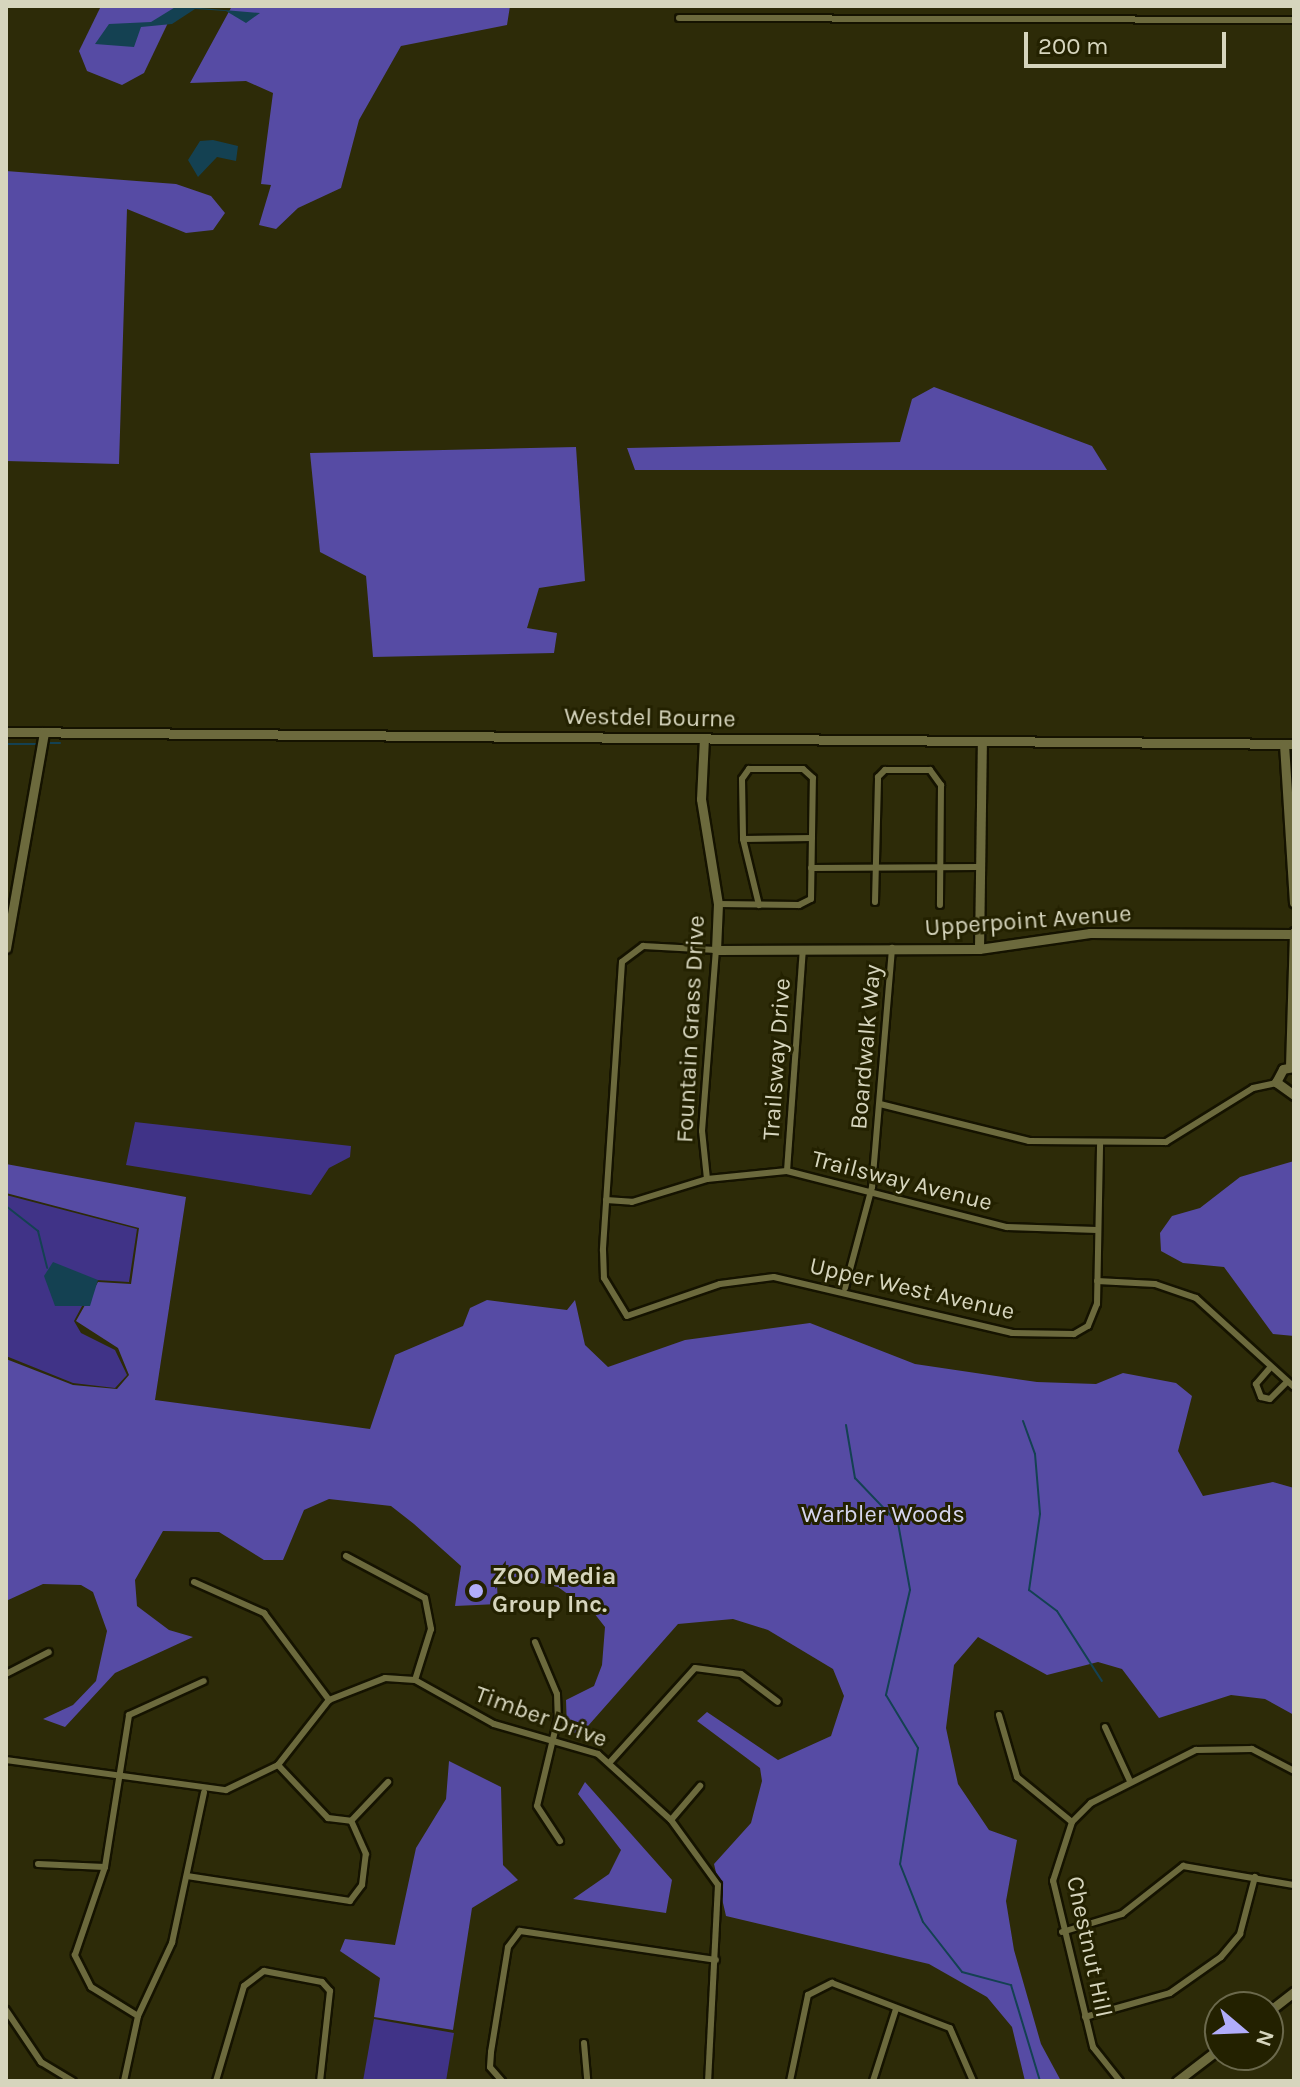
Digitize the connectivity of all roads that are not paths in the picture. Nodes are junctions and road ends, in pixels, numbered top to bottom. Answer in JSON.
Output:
{"nodes":[{"id":1,"x":679,"y":18,"type":"dead end"},
{"id":2,"x":1294,"y":20,"type":"edge"},
{"id":3,"x":6,"y":732,"type":"edge"},
{"id":4,"x":44,"y":732,"type":"junction"},
{"id":5,"x":704,"y":738,"type":"junction"},
{"id":6,"x":982,"y":741,"type":"junction"},
{"id":7,"x":1289,"y":744,"type":"edge"},
{"id":8,"x":812,"y":838,"type":"junction"},
{"id":9,"x":743,"y":839,"type":"junction"},
{"id":10,"x":940,"y":867,"type":"junction"},
{"id":11,"x":980,"y":867,"type":"junction"},
{"id":12,"x":811,"y":868,"type":"junction"},
{"id":13,"x":875,"y":868,"type":"junction"},
{"id":14,"x":875,"y":902,"type":"dead end"},
{"id":15,"x":1294,"y":903,"type":"edge"},
{"id":16,"x":718,"y":904,"type":"junction"},
{"id":17,"x":759,"y":905,"type":"junction"},
{"id":18,"x":940,"y":905,"type":"dead end"},
{"id":19,"x":1294,"y":933,"type":"edge"},
{"id":20,"x":6,"y":948,"type":"edge"},
{"id":21,"x":892,"y":948,"type":"junction"},
{"id":22,"x":979,"y":949,"type":"junction"},
{"id":23,"x":716,"y":950,"type":"junction"},
{"id":24,"x":803,"y":950,"type":"junction"},
{"id":25,"x":1292,"y":1067,"type":"edge"},
{"id":26,"x":1276,"y":1083,"type":"junction"},
{"id":27,"x":1294,"y":1095,"type":"edge"},
{"id":28,"x":880,"y":1104,"type":"junction"},
{"id":29,"x":1100,"y":1143,"type":"junction"},
{"id":30,"x":787,"y":1171,"type":"junction"},
{"id":31,"x":707,"y":1179,"type":"junction"},
{"id":32,"x":872,"y":1187,"type":"junction"},
{"id":33,"x":606,"y":1200,"type":"junction"},
{"id":34,"x":1097,"y":1230,"type":"junction"},
{"id":35,"x":1097,"y":1281,"type":"junction"},
{"id":36,"x":845,"y":1288,"type":"junction"},
{"id":37,"x":1269,"y":1369,"type":"junction"},
{"id":38,"x":1286,"y":1383,"type":"junction"},
{"id":39,"x":1294,"y":1387,"type":"edge"},
{"id":40,"x":346,"y":1556,"type":"dead end"},
{"id":41,"x":194,"y":1582,"type":"dead end"},
{"id":42,"x":535,"y":1642,"type":"dead end"},
{"id":43,"x":49,"y":1652,"type":"dead end"},
{"id":44,"x":6,"y":1674,"type":"edge"},
{"id":45,"x":415,"y":1680,"type":"junction"},
{"id":46,"x":204,"y":1681,"type":"dead end"},
{"id":47,"x":329,"y":1700,"type":"junction"},
{"id":48,"x":778,"y":1702,"type":"dead end"},
{"id":49,"x":999,"y":1715,"type":"dead end"},
{"id":50,"x":1105,"y":1727,"type":"dead end"},
{"id":51,"x":555,"y":1741,"type":"junction"},
{"id":52,"x":6,"y":1760,"type":"edge"},
{"id":53,"x":611,"y":1761,"type":"junction"},
{"id":54,"x":278,"y":1765,"type":"junction"},
{"id":55,"x":1294,"y":1771,"type":"edge"},
{"id":56,"x":120,"y":1779,"type":"junction"},
{"id":57,"x":1130,"y":1781,"type":"junction"},
{"id":58,"x":388,"y":1782,"type":"dead end"},
{"id":59,"x":700,"y":1786,"type":"dead end"},
{"id":60,"x":204,"y":1792,"type":"junction"},
{"id":61,"x":671,"y":1820,"type":"junction"},
{"id":62,"x":351,"y":1821,"type":"junction"},
{"id":63,"x":1072,"y":1822,"type":"junction"},
{"id":64,"x":560,"y":1841,"type":"dead end"},
{"id":65,"x":38,"y":1864,"type":"dead end"},
{"id":66,"x":105,"y":1867,"type":"junction"},
{"id":67,"x":187,"y":1876,"type":"junction"},
{"id":68,"x":1255,"y":1877,"type":"junction"},
{"id":69,"x":1293,"y":1885,"type":"edge"},
{"id":70,"x":1062,"y":1932,"type":"junction"},
{"id":71,"x":716,"y":1960,"type":"junction"},
{"id":72,"x":896,"y":2009,"type":"junction"},
{"id":73,"x":6,"y":2010,"type":"edge"},
{"id":74,"x":138,"y":2016,"type":"junction"},
{"id":75,"x":1085,"y":2017,"type":"junction"},
{"id":76,"x":584,"y":2043,"type":"dead end"},
{"id":77,"x":1204,"y":2060,"type":"edge"},
{"id":78,"x":54,"y":2072,"type":"junction"},
{"id":79,"x":48,"y":2081,"type":"edge"},
{"id":80,"x":73,"y":2081,"type":"edge"},
{"id":81,"x":124,"y":2081,"type":"edge"},
{"id":82,"x":216,"y":2081,"type":"edge"},
{"id":83,"x":320,"y":2081,"type":"edge"},
{"id":84,"x":502,"y":2081,"type":"edge"},
{"id":85,"x":587,"y":2081,"type":"edge"},
{"id":86,"x":708,"y":2081,"type":"edge"},
{"id":87,"x":790,"y":2081,"type":"edge"},
{"id":88,"x":873,"y":2081,"type":"edge"},
{"id":89,"x":973,"y":2081,"type":"edge"},
{"id":90,"x":1120,"y":2081,"type":"edge"},
{"id":91,"x":1177,"y":2081,"type":"edge"}],
"edges":[{"from":1,"to":2,"type":"street"},
{"from":3,"to":4,"type":"main road","name":"Westdel Bourne"},
{"from":4,"to":5,"type":"main road","name":"Westdel Bourne"},
{"from":4,"to":20,"type":"main road"},
{"from":5,"to":6,"type":"main road","name":"Westdel Bourne"},
{"from":5,"to":16,"type":"main road","name":"Fountain Grass Drive"},
{"from":6,"to":7,"type":"main road","name":"Westdel Bourne"},
{"from":6,"to":11,"type":"main road"},
{"from":7,"to":15,"type":"main road"},
{"from":8,"to":9,"type":"street"},
{"from":8,"to":9,"type":"street"},
{"from":8,"to":12,"type":"street"},
{"from":9,"to":17,"type":"street"},
{"from":10,"to":11,"type":"street"},
{"from":10,"to":13,"type":"street"},
{"from":10,"to":13,"type":"street"},
{"from":10,"to":18,"type":"street"},
{"from":11,"to":22,"type":"main road"},
{"from":12,"to":13,"type":"street"},
{"from":12,"to":17,"type":"street"},
{"from":13,"to":14,"type":"street"},
{"from":16,"to":17,"type":"street"},
{"from":16,"to":23,"type":"main road","name":"Fountain Grass Drive"},
{"from":19,"to":22,"type":"main road","name":"Upperpoint Avenue"},
{"from":19,"to":25,"type":"main road"},
{"from":21,"to":22,"type":"main road","name":"Upperpoint Avenue"},
{"from":21,"to":24,"type":"main road","name":"Upperpoint Avenue"},
{"from":21,"to":28,"type":"street","name":"Boardwalk Way"},
{"from":23,"to":24,"type":"main road","name":"Upperpoint Avenue"},
{"from":23,"to":31,"type":"street","name":"Fountain Grass Drive"},
{"from":23,"to":33,"type":"street","name":"Upper West Avenue"},
{"from":24,"to":30,"type":"street","name":"Trailsway Drive"},
{"from":25,"to":26,"type":"main road"},
{"from":26,"to":27,"type":"main road"},
{"from":26,"to":29,"type":"street"},
{"from":28,"to":29,"type":"street"},
{"from":28,"to":32,"type":"street","name":"Boardwalk Way"},
{"from":29,"to":34,"type":"street","name":"Upper West Avenue"},
{"from":30,"to":31,"type":"street","name":"Trailsway Avenue"},
{"from":30,"to":32,"type":"street","name":"Trailsway Avenue"},
{"from":31,"to":33,"type":"street","name":"Trailsway Avenue"},
{"from":32,"to":34,"type":"street","name":"Trailsway Avenue"},
{"from":32,"to":36,"type":"street","name":"Boardwalk Way"},
{"from":33,"to":36,"type":"street","name":"Upper West Avenue"},
{"from":34,"to":35,"type":"street","name":"Upper West Avenue"},
{"from":35,"to":36,"type":"street","name":"Upper West Avenue"},
{"from":35,"to":37,"type":"street"},
{"from":37,"to":38,"type":"street"},
{"from":37,"to":38,"type":"street"},
{"from":38,"to":39,"type":"street"},
{"from":40,"to":45,"type":"street"},
{"from":41,"to":47,"type":"street"},
{"from":42,"to":51,"type":"street"},
{"from":43,"to":44,"type":"street"},
{"from":45,"to":47,"type":"street"},
{"from":45,"to":51,"type":"street","name":"Timber Drive"},
{"from":46,"to":56,"type":"street"},
{"from":47,"to":54,"type":"street"},
{"from":48,"to":53,"type":"street"},
{"from":49,"to":63,"type":"street"},
{"from":50,"to":57,"type":"street"},
{"from":51,"to":53,"type":"street","name":"Timber Drive"},
{"from":51,"to":64,"type":"street"},
{"from":52,"to":56,"type":"street"},
{"from":53,"to":61,"type":"street","name":"Timber Drive"},
{"from":54,"to":60,"type":"street"},
{"from":54,"to":62,"type":"street"},
{"from":55,"to":57,"type":"street","name":"Chestnut Hill"},
{"from":56,"to":60,"type":"street"},
{"from":56,"to":66,"type":"street"},
{"from":57,"to":63,"type":"street","name":"Chestnut Hill"},
{"from":58,"to":62,"type":"street"},
{"from":59,"to":61,"type":"street"},
{"from":60,"to":67,"type":"street"},
{"from":61,"to":71,"type":"street","name":"Timber Drive"},
{"from":62,"to":67,"type":"street"},
{"from":63,"to":70,"type":"street","name":"Chestnut Hill"},
{"from":65,"to":66,"type":"street"},
{"from":66,"to":74,"type":"street"},
{"from":67,"to":74,"type":"street"},
{"from":68,"to":69,"type":"street"},
{"from":68,"to":70,"type":"street"},
{"from":68,"to":75,"type":"street"},
{"from":70,"to":75,"type":"street","name":"Chestnut Hill"},
{"from":71,"to":84,"type":"street"},
{"from":71,"to":86,"type":"street","name":"Timber Drive"},
{"from":72,"to":87,"type":"street"},
{"from":72,"to":88,"type":"street"},
{"from":72,"to":89,"type":"street"},
{"from":73,"to":78,"type":"street"},
{"from":74,"to":81,"type":"street"},
{"from":75,"to":90,"type":"street","name":"Chestnut Hill"},
{"from":76,"to":85,"type":"street"},
{"from":77,"to":91,"type":"main road"},
{"from":78,"to":79,"type":"street"},
{"from":78,"to":80,"type":"street"},
{"from":82,"to":83,"type":"street"}]}
